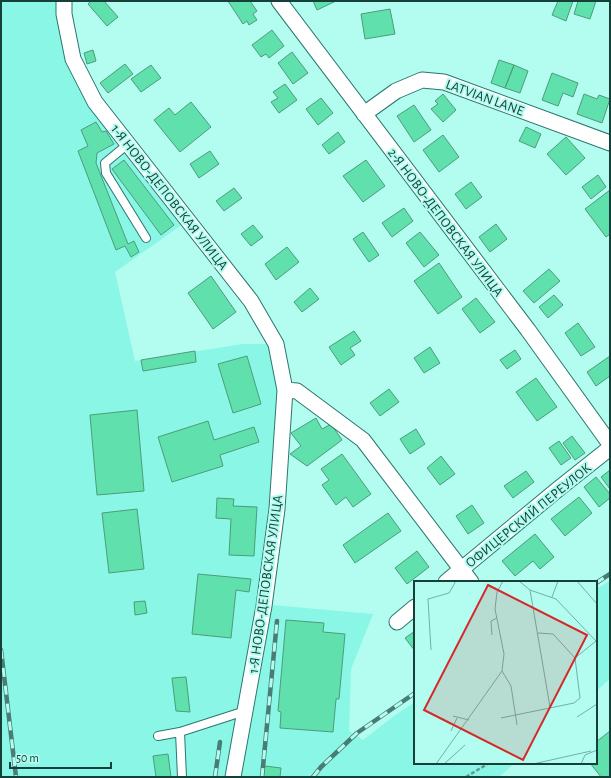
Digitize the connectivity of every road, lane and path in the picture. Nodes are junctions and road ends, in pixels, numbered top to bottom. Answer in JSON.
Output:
{"nodes":[{"id":1,"x":64,"y":1,"type":"edge"},
{"id":2,"x":280,"y":1,"type":"edge"},
{"id":3,"x":364,"y":114,"type":"junction"},
{"id":4,"x":610,"y":143,"type":"edge"},
{"id":5,"x":128,"y":144,"type":"junction"},
{"id":6,"x":146,"y":238,"type":"dead end"},
{"id":7,"x":285,"y":390,"type":"junction"},
{"id":8,"x":610,"y":444,"type":"edge"},
{"id":9,"x":610,"y":448,"type":"edge"},
{"id":10,"x":462,"y":569,"type":"junction"},
{"id":11,"x":447,"y":581,"type":"edge"},
{"id":12,"x":470,"y":581,"type":"edge"},
{"id":13,"x":414,"y":608,"type":"edge"},
{"id":14,"x":397,"y":622,"type":"dead end"},
{"id":15,"x":245,"y":711,"type":"junction"},
{"id":16,"x":180,"y":732,"type":"junction"},
{"id":17,"x":158,"y":736,"type":"dead end"},
{"id":18,"x":487,"y":764,"type":"edge"},
{"id":19,"x":182,"y":777,"type":"edge"},
{"id":20,"x":233,"y":777,"type":"edge"},
{"id":21,"x":466,"y":777,"type":"edge"}],
"edges":[{"from":1,"to":5,"type":"street","name":"1-Я НОВО-ДЕПОВСКАЯ УЛИЦА"},
{"from":2,"to":3,"type":"street","name":"2-Я НОВО-ДЕПОВСКАЯ УЛИЦА"},
{"from":3,"to":4,"type":"street","name":"LATVIAN LANE"},
{"from":3,"to":8,"type":"street","name":"2-Я НОВО-ДЕПОВСКАЯ УЛИЦА"},
{"from":5,"to":6,"type":"lane"},
{"from":5,"to":7,"type":"street","name":"1-Я НОВО-ДЕПОВСКАЯ УЛИЦА"},
{"from":7,"to":10,"type":"street"},
{"from":7,"to":15,"type":"street","name":"1-Я НОВО-ДЕПОВСКАЯ УЛИЦА"},
{"from":9,"to":10,"type":"street","name":"ОФИЦЕРСКИЙ ПЕРЕУЛОК"},
{"from":10,"to":11,"type":"street","name":"ОФИЦЕРСКИЙ ПЕРЕУЛОК"},
{"from":10,"to":12,"type":"street"},
{"from":13,"to":14,"type":"street"},
{"from":15,"to":16,"type":"lane"},
{"from":15,"to":20,"type":"street","name":"1-Я НОВО-ДЕПОВСКАЯ УЛИЦА"},
{"from":16,"to":17,"type":"lane"},
{"from":16,"to":19,"type":"lane"},
{"from":18,"to":21,"type":"path"}]}
